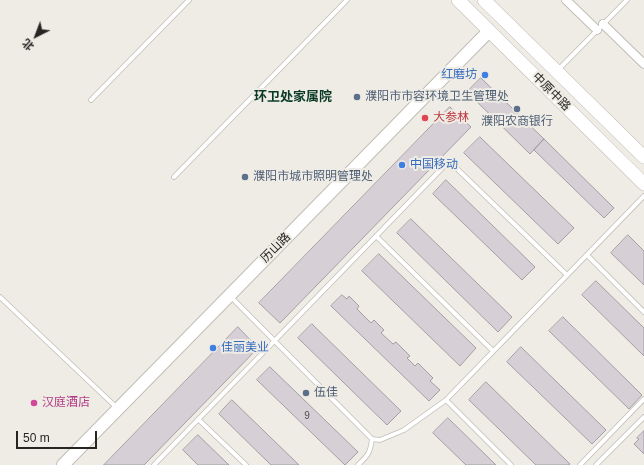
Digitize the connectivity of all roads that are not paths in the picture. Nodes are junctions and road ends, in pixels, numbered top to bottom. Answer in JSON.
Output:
{"nodes":[{"id":1,"x":189,"y":0,"type":"edge"},
{"id":2,"x":347,"y":0,"type":"edge"},
{"id":3,"x":458,"y":0,"type":"edge"},
{"id":4,"x":484,"y":0,"type":"edge"},
{"id":5,"x":566,"y":0,"type":"edge"},
{"id":6,"x":627,"y":0,"type":"edge"},
{"id":7,"x":603,"y":24,"type":"junction"},
{"id":8,"x":597,"y":30,"type":"junction"},
{"id":9,"x":489,"y":31,"type":"junction"},
{"id":10,"x":644,"y":64,"type":"edge"},
{"id":11,"x":557,"y":71,"type":"junction"},
{"id":12,"x":91,"y":100,"type":"dead end"},
{"id":13,"x":644,"y":157,"type":"edge"},
{"id":14,"x":174,"y":177,"type":"dead end"},
{"id":15,"x":644,"y":184,"type":"edge"},
{"id":16,"x":644,"y":196,"type":"edge"},
{"id":17,"x":376,"y":236,"type":"junction"},
{"id":18,"x":587,"y":255,"type":"junction"},
{"id":19,"x":567,"y":275,"type":"junction"},
{"id":20,"x":0,"y":296,"type":"edge"},
{"id":21,"x":229,"y":296,"type":"junction"},
{"id":22,"x":644,"y":312,"type":"edge"},
{"id":23,"x":275,"y":341,"type":"junction"},
{"id":24,"x":493,"y":351,"type":"junction"},
{"id":25,"x":644,"y":399,"type":"edge"},
{"id":26,"x":446,"y":400,"type":"junction"},
{"id":27,"x":118,"y":409,"type":"junction"},
{"id":28,"x":644,"y":417,"type":"edge"},
{"id":29,"x":199,"y":420,"type":"junction"},
{"id":30,"x":372,"y":439,"type":"junction"},
{"id":31,"x":63,"y":465,"type":"edge"},
{"id":32,"x":154,"y":465,"type":"edge"},
{"id":33,"x":246,"y":465,"type":"edge"},
{"id":34,"x":358,"y":465,"type":"edge"},
{"id":35,"x":511,"y":465,"type":"edge"},
{"id":36,"x":580,"y":465,"type":"edge"},
{"id":37,"x":596,"y":465,"type":"edge"}],
"edges":[{"from":1,"to":12,"type":"lane"},
{"from":2,"to":14,"type":"lane"},
{"from":3,"to":9,"type":"main road","name":"中原中路"},
{"from":4,"to":11,"type":"main road","name":"中原中路"},
{"from":5,"to":8,"type":"street"},
{"from":6,"to":7,"type":"lane"},
{"from":7,"to":8,"type":"lane"},
{"from":7,"to":10,"type":"street"},
{"from":8,"to":11,"type":"lane"},
{"from":9,"to":15,"type":"main road","name":"中原中路"},
{"from":9,"to":21,"type":"street","name":"历山路"},
{"from":11,"to":13,"type":"main road","name":"中原中路"},
{"from":16,"to":18,"type":"lane"},
{"from":17,"to":19,"type":"lane"},
{"from":17,"to":23,"type":"lane"},
{"from":17,"to":24,"type":"lane"},
{"from":18,"to":19,"type":"lane"},
{"from":18,"to":22,"type":"lane"},
{"from":19,"to":24,"type":"lane"},
{"from":20,"to":27,"type":"lane"},
{"from":21,"to":23,"type":"lane"},
{"from":21,"to":27,"type":"street","name":"历山路"},
{"from":23,"to":29,"type":"lane"},
{"from":23,"to":30,"type":"lane"},
{"from":24,"to":26,"type":"lane"},
{"from":25,"to":36,"type":"lane"},
{"from":26,"to":30,"type":"lane"},
{"from":26,"to":35,"type":"lane"},
{"from":27,"to":31,"type":"street","name":"历山路"},
{"from":28,"to":37,"type":"lane"},
{"from":29,"to":32,"type":"lane"},
{"from":29,"to":33,"type":"lane"},
{"from":30,"to":34,"type":"lane"}]}
